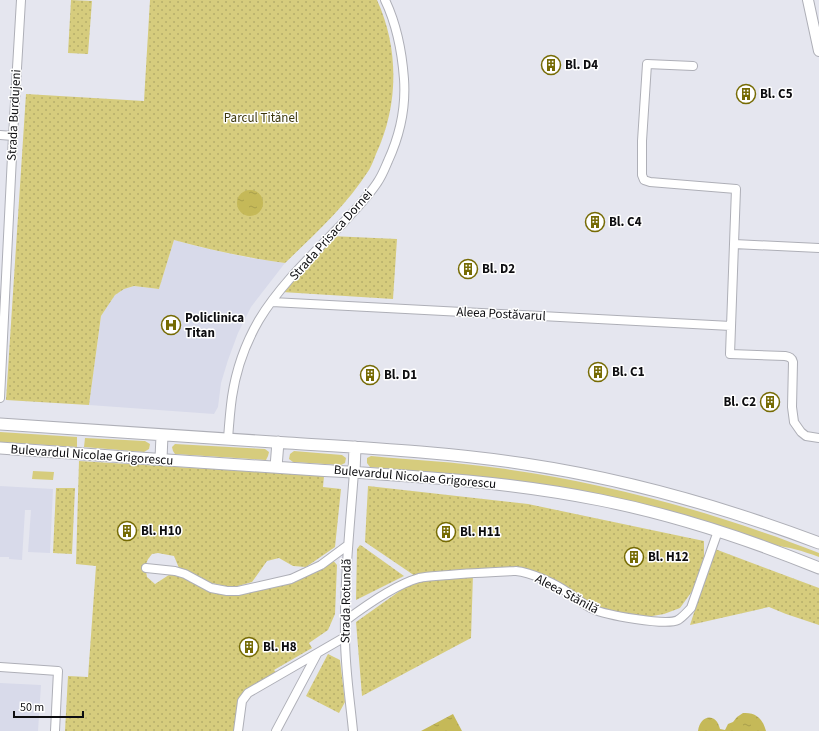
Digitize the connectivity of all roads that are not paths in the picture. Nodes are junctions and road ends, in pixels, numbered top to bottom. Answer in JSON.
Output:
{"nodes":[{"id":1,"x":21,"y":0,"type":"edge"},
{"id":2,"x":385,"y":0,"type":"edge"},
{"id":3,"x":808,"y":0,"type":"edge"},
{"id":4,"x":819,"y":51,"type":"edge"},
{"id":5,"x":693,"y":66,"type":"dead end"},
{"id":6,"x":0,"y":135,"type":"edge"},
{"id":7,"x":13,"y":136,"type":"junction"},
{"id":8,"x":734,"y":244,"type":"junction"},
{"id":9,"x":819,"y":248,"type":"edge"},
{"id":10,"x":3,"y":292,"type":"edge"},
{"id":11,"x":272,"y":302,"type":"junction"},
{"id":12,"x":731,"y":326,"type":"junction"},
{"id":13,"x":0,"y":398,"type":"edge"},
{"id":14,"x":0,"y":424,"type":"edge"},
{"id":15,"x":162,"y":435,"type":"junction"},
{"id":16,"x":819,"y":438,"type":"edge"},
{"id":17,"x":228,"y":439,"type":"junction"},
{"id":18,"x":278,"y":442,"type":"junction"},
{"id":19,"x":355,"y":447,"type":"junction"},
{"id":20,"x":0,"y":448,"type":"edge"},
{"id":21,"x":161,"y":459,"type":"junction"},
{"id":22,"x":276,"y":467,"type":"junction"},
{"id":23,"x":354,"y":472,"type":"junction"},
{"id":24,"x":718,"y":531,"type":"junction"},
{"id":25,"x":819,"y":543,"type":"edge"},
{"id":26,"x":348,"y":545,"type":"junction"},
{"id":27,"x":146,"y":568,"type":"dead end"},
{"id":28,"x":819,"y":568,"type":"edge"},
{"id":29,"x":345,"y":621,"type":"junction"},
{"id":30,"x":345,"y":637,"type":"junction"},
{"id":31,"x":317,"y":653,"type":"junction"},
{"id":32,"x":0,"y":667,"type":"edge"},
{"id":33,"x":55,"y":731,"type":"edge"},
{"id":34,"x":238,"y":731,"type":"edge"},
{"id":35,"x":276,"y":731,"type":"edge"},
{"id":36,"x":353,"y":731,"type":"edge"}],
"edges":[{"from":1,"to":7,"type":"street","name":"Strada Burdujeni"},
{"from":2,"to":11,"type":"street","name":"Strada Prisaca Dornei"},
{"from":3,"to":4,"type":"street"},
{"from":5,"to":8,"type":"street"},
{"from":6,"to":7,"type":"street"},
{"from":7,"to":10,"type":"street","name":"Strada Burdujeni"},
{"from":8,"to":9,"type":"street"},
{"from":8,"to":12,"type":"street"},
{"from":10,"to":13,"type":"street","name":"Strada Burdujeni"},
{"from":11,"to":12,"type":"street","name":"Aleea Postăvarul"},
{"from":11,"to":17,"type":"street","name":"Strada Prisaca Dornei"},
{"from":12,"to":16,"type":"street"},
{"from":14,"to":15,"type":"main road","name":"Bulevardul Nicolae Grigorescu"},
{"from":15,"to":17,"type":"main road","name":"Bulevardul Nicolae Grigorescu"},
{"from":15,"to":21,"type":"main road"},
{"from":17,"to":18,"type":"main road","name":"Bulevardul Nicolae Grigorescu"},
{"from":18,"to":19,"type":"main road","name":"Bulevardul Nicolae Grigorescu"},
{"from":18,"to":22,"type":"main road"},
{"from":19,"to":23,"type":"main road"},
{"from":19,"to":25,"type":"main road","name":"Bulevardul Nicolae Grigorescu"},
{"from":20,"to":21,"type":"main road","name":"Bulevardul Nicolae Grigorescu"},
{"from":21,"to":22,"type":"main road","name":"Bulevardul Nicolae Grigorescu"},
{"from":22,"to":23,"type":"main road","name":"Bulevardul Nicolae Grigorescu"},
{"from":23,"to":24,"type":"main road","name":"Bulevardul Nicolae Grigorescu"},
{"from":23,"to":26,"type":"street","name":"Strada Rotundă"},
{"from":24,"to":28,"type":"main road","name":"Bulevardul Nicolae Grigorescu"},
{"from":24,"to":29,"type":"street","name":"Aleea Stănilă"},
{"from":26,"to":27,"type":"street"},
{"from":26,"to":29,"type":"street","name":"Strada Rotundă"},
{"from":29,"to":30,"type":"street","name":"Strada Rotundă"},
{"from":30,"to":31,"type":"street"},
{"from":30,"to":36,"type":"street","name":"Strada Rotundă"},
{"from":31,"to":34,"type":"street"},
{"from":31,"to":35,"type":"street"},
{"from":32,"to":33,"type":"street"}]}
